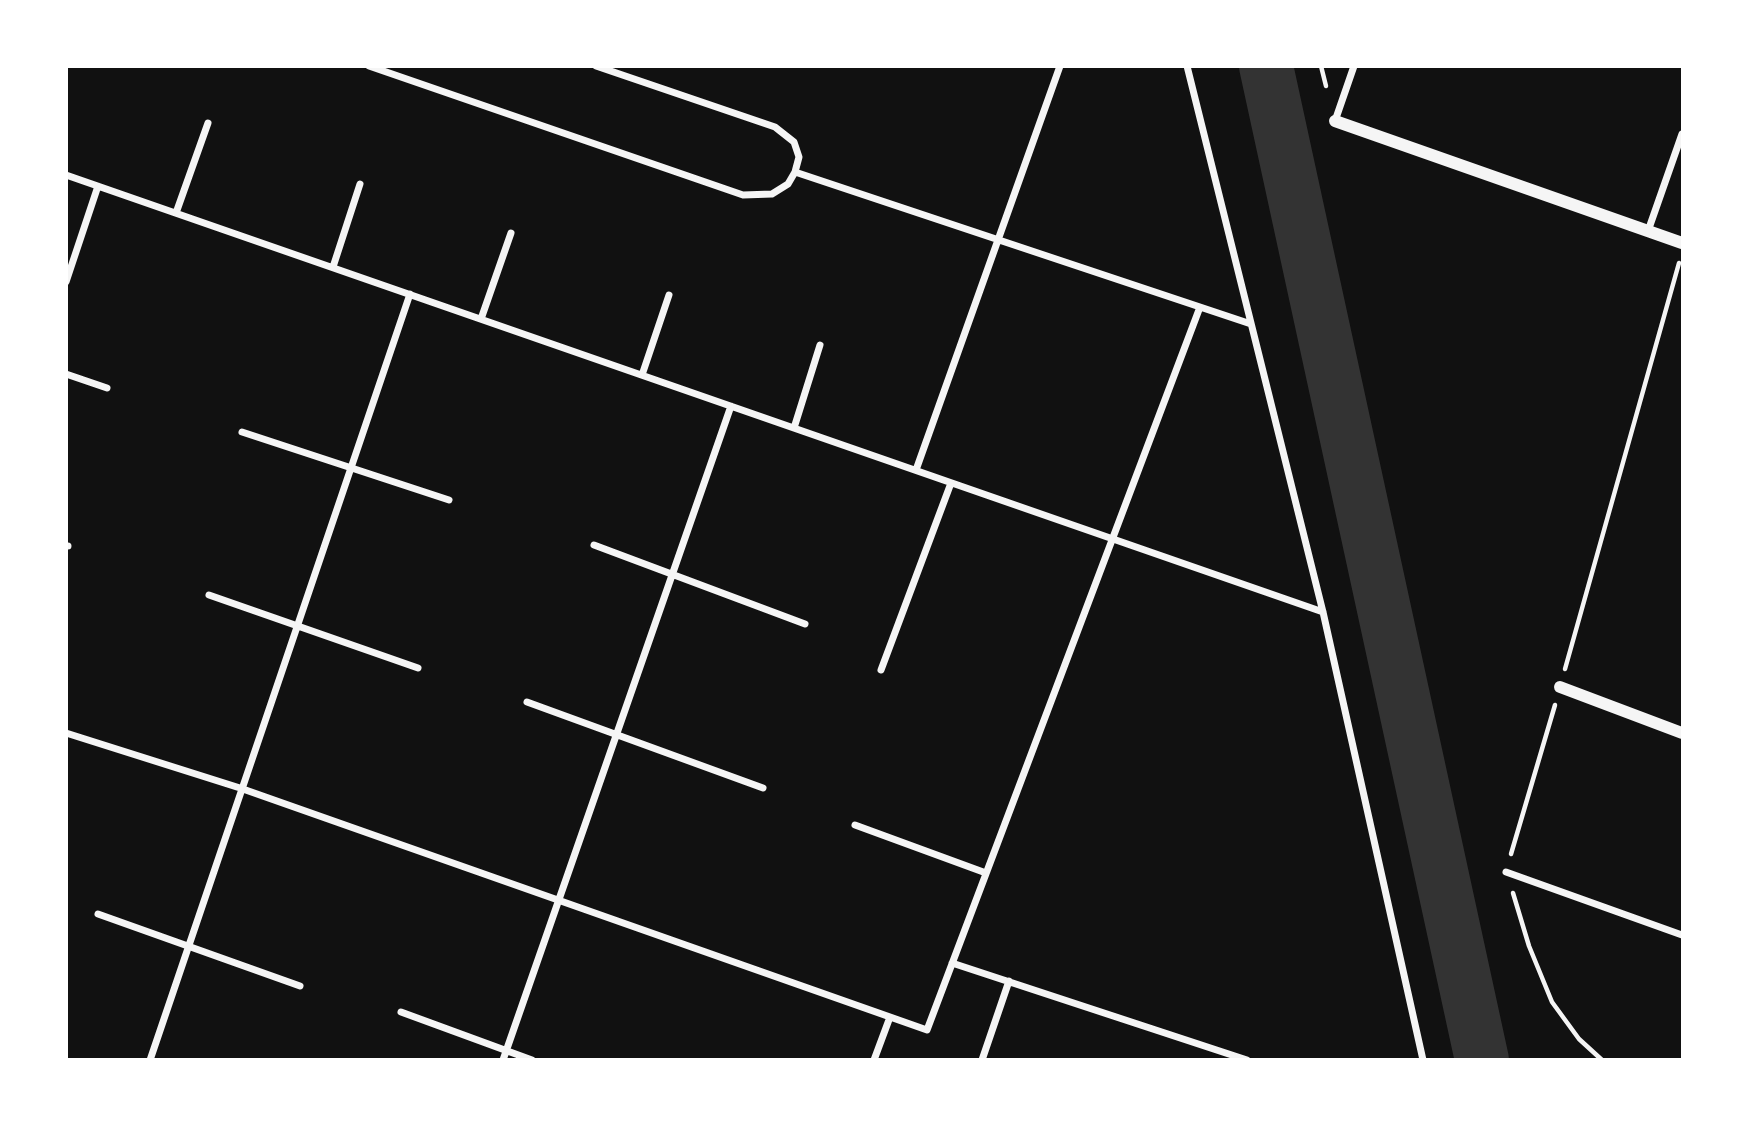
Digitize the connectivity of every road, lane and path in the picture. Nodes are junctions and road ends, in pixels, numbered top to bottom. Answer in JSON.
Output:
{"nodes":[{"id":1,"x":369,"y":66,"type":"edge"},
{"id":2,"x":596,"y":66,"type":"edge"},
{"id":3,"x":1060,"y":66,"type":"edge"},
{"id":4,"x":1187,"y":66,"type":"edge"},
{"id":5,"x":1354,"y":66,"type":"edge"},
{"id":6,"x":1335,"y":121,"type":"joint"},
{"id":7,"x":208,"y":123,"type":"dead end"},
{"id":8,"x":1682,"y":134,"type":"edge"},
{"id":9,"x":795,"y":172,"type":"junction"},
{"id":10,"x":66,"y":175,"type":"edge"},
{"id":11,"x":360,"y":184,"type":"dead end"},
{"id":12,"x":98,"y":186,"type":"junction"},
{"id":13,"x":176,"y":213,"type":"junction"},
{"id":14,"x":1648,"y":231,"type":"junction"},
{"id":15,"x":511,"y":233,"type":"dead end"},
{"id":16,"x":1000,"y":241,"type":"junction"},
{"id":17,"x":1682,"y":243,"type":"edge"},
{"id":18,"x":1682,"y":253,"type":"edge"},
{"id":19,"x":333,"y":267,"type":"junction"},
{"id":20,"x":66,"y":282,"type":"edge"},
{"id":21,"x":410,"y":294,"type":"junction"},
{"id":22,"x":669,"y":295,"type":"dead end"},
{"id":23,"x":1200,"y":307,"type":"junction"},
{"id":24,"x":481,"y":319,"type":"junction"},
{"id":25,"x":1251,"y":324,"type":"junction"},
{"id":26,"x":820,"y":345,"type":"dead end"},
{"id":27,"x":66,"y":374,"type":"edge"},
{"id":28,"x":642,"y":375,"type":"junction"},
{"id":29,"x":107,"y":388,"type":"dead end"},
{"id":30,"x":731,"y":406,"type":"junction"},
{"id":31,"x":794,"y":428,"type":"junction"},
{"id":32,"x":242,"y":432,"type":"dead end"},
{"id":33,"x":351,"y":466,"type":"junction"},
{"id":34,"x":916,"y":470,"type":"junction"},
{"id":35,"x":951,"y":483,"type":"junction"},
{"id":36,"x":449,"y":500,"type":"dead end"},
{"id":37,"x":1112,"y":539,"type":"junction"},
{"id":38,"x":594,"y":545,"type":"dead end"},
{"id":39,"x":673,"y":575,"type":"junction"},
{"id":40,"x":209,"y":596,"type":"dead end"},
{"id":41,"x":1323,"y":612,"type":"junction"},
{"id":42,"x":805,"y":624,"type":"dead end"},
{"id":43,"x":296,"y":626,"type":"junction"},
{"id":44,"x":418,"y":668,"type":"dead end"},
{"id":45,"x":881,"y":670,"type":"dead end"},
{"id":46,"x":1560,"y":687,"type":"junction"},
{"id":47,"x":527,"y":702,"type":"dead end"},
{"id":48,"x":66,"y":733,"type":"edge"},
{"id":49,"x":1682,"y":733,"type":"edge"},
{"id":50,"x":617,"y":735,"type":"junction"},
{"id":51,"x":240,"y":788,"type":"junction"},
{"id":52,"x":763,"y":788,"type":"dead end"},
{"id":53,"x":855,"y":825,"type":"dead end"},
{"id":54,"x":1506,"y":872,"type":"junction"},
{"id":55,"x":986,"y":873,"type":"junction"},
{"id":56,"x":560,"y":899,"type":"junction"},
{"id":57,"x":98,"y":914,"type":"dead end"},
{"id":58,"x":1682,"y":935,"type":"edge"},
{"id":59,"x":188,"y":946,"type":"junction"},
{"id":60,"x":952,"y":962,"type":"junction"},
{"id":61,"x":1009,"y":981,"type":"junction"},
{"id":62,"x":300,"y":986,"type":"dead end"},
{"id":63,"x":401,"y":1012,"type":"dead end"},
{"id":64,"x":890,"y":1017,"type":"junction"},
{"id":65,"x":506,"y":1050,"type":"junction"},
{"id":66,"x":1219,"y":1056,"type":"edge"},
{"id":67,"x":150,"y":1059,"type":"edge"},
{"id":68,"x":503,"y":1059,"type":"edge"},
{"id":69,"x":532,"y":1059,"type":"edge"},
{"id":70,"x":874,"y":1059,"type":"edge"},
{"id":71,"x":982,"y":1059,"type":"edge"},
{"id":72,"x":1247,"y":1059,"type":"edge"},
{"id":73,"x":1423,"y":1059,"type":"edge"},
{"id":74,"x":1602,"y":1059,"type":"edge"}],
"edges":[{"from":1,"to":9,"type":"street"},
{"from":2,"to":9,"type":"street"},
{"from":3,"to":16,"type":"street"},
{"from":4,"to":25,"type":"street"},
{"from":5,"to":6,"type":"street"},
{"from":6,"to":14,"type":"street"},
{"from":7,"to":13,"type":"street"},
{"from":8,"to":14,"type":"street"},
{"from":9,"to":16,"type":"street"},
{"from":10,"to":12,"type":"street"},
{"from":11,"to":19,"type":"street"},
{"from":12,"to":13,"type":"street"},
{"from":12,"to":20,"type":"street"},
{"from":13,"to":19,"type":"street"},
{"from":14,"to":17,"type":"street"},
{"from":15,"to":24,"type":"street"},
{"from":16,"to":23,"type":"street"},
{"from":16,"to":34,"type":"street"},
{"from":18,"to":46,"type":"path"},
{"from":19,"to":21,"type":"street"},
{"from":21,"to":24,"type":"street"},
{"from":21,"to":33,"type":"street"},
{"from":22,"to":28,"type":"street"},
{"from":23,"to":25,"type":"street"},
{"from":23,"to":37,"type":"street"},
{"from":24,"to":28,"type":"street"},
{"from":25,"to":41,"type":"street"},
{"from":26,"to":31,"type":"street"},
{"from":27,"to":29,"type":"street"},
{"from":28,"to":30,"type":"street"},
{"from":30,"to":31,"type":"street"},
{"from":30,"to":39,"type":"street"},
{"from":31,"to":34,"type":"street"},
{"from":32,"to":33,"type":"street"},
{"from":33,"to":36,"type":"street"},
{"from":33,"to":43,"type":"street"},
{"from":34,"to":35,"type":"street"},
{"from":35,"to":37,"type":"street"},
{"from":35,"to":45,"type":"street"},
{"from":37,"to":41,"type":"street"},
{"from":37,"to":55,"type":"street"},
{"from":38,"to":39,"type":"street"},
{"from":39,"to":42,"type":"street"},
{"from":39,"to":50,"type":"street"},
{"from":40,"to":43,"type":"street"},
{"from":41,"to":73,"type":"street"},
{"from":43,"to":44,"type":"street"},
{"from":43,"to":51,"type":"street"},
{"from":46,"to":49,"type":"street"},
{"from":46,"to":54,"type":"path"},
{"from":47,"to":50,"type":"street"},
{"from":48,"to":51,"type":"street"},
{"from":50,"to":52,"type":"street"},
{"from":50,"to":56,"type":"street"},
{"from":51,"to":56,"type":"street"},
{"from":51,"to":59,"type":"street"},
{"from":53,"to":55,"type":"street"},
{"from":54,"to":58,"type":"street"},
{"from":54,"to":74,"type":"path"},
{"from":55,"to":60,"type":"street"},
{"from":56,"to":64,"type":"street"},
{"from":56,"to":65,"type":"street"},
{"from":57,"to":59,"type":"street"},
{"from":59,"to":62,"type":"street"},
{"from":59,"to":67,"type":"street"},
{"from":60,"to":61,"type":"street"},
{"from":60,"to":64,"type":"street"},
{"from":61,"to":66,"type":"street"},
{"from":61,"to":71,"type":"street"},
{"from":63,"to":65,"type":"street"},
{"from":64,"to":70,"type":"street"},
{"from":65,"to":68,"type":"street"},
{"from":65,"to":69,"type":"street"},
{"from":66,"to":72,"type":"street"}]}
